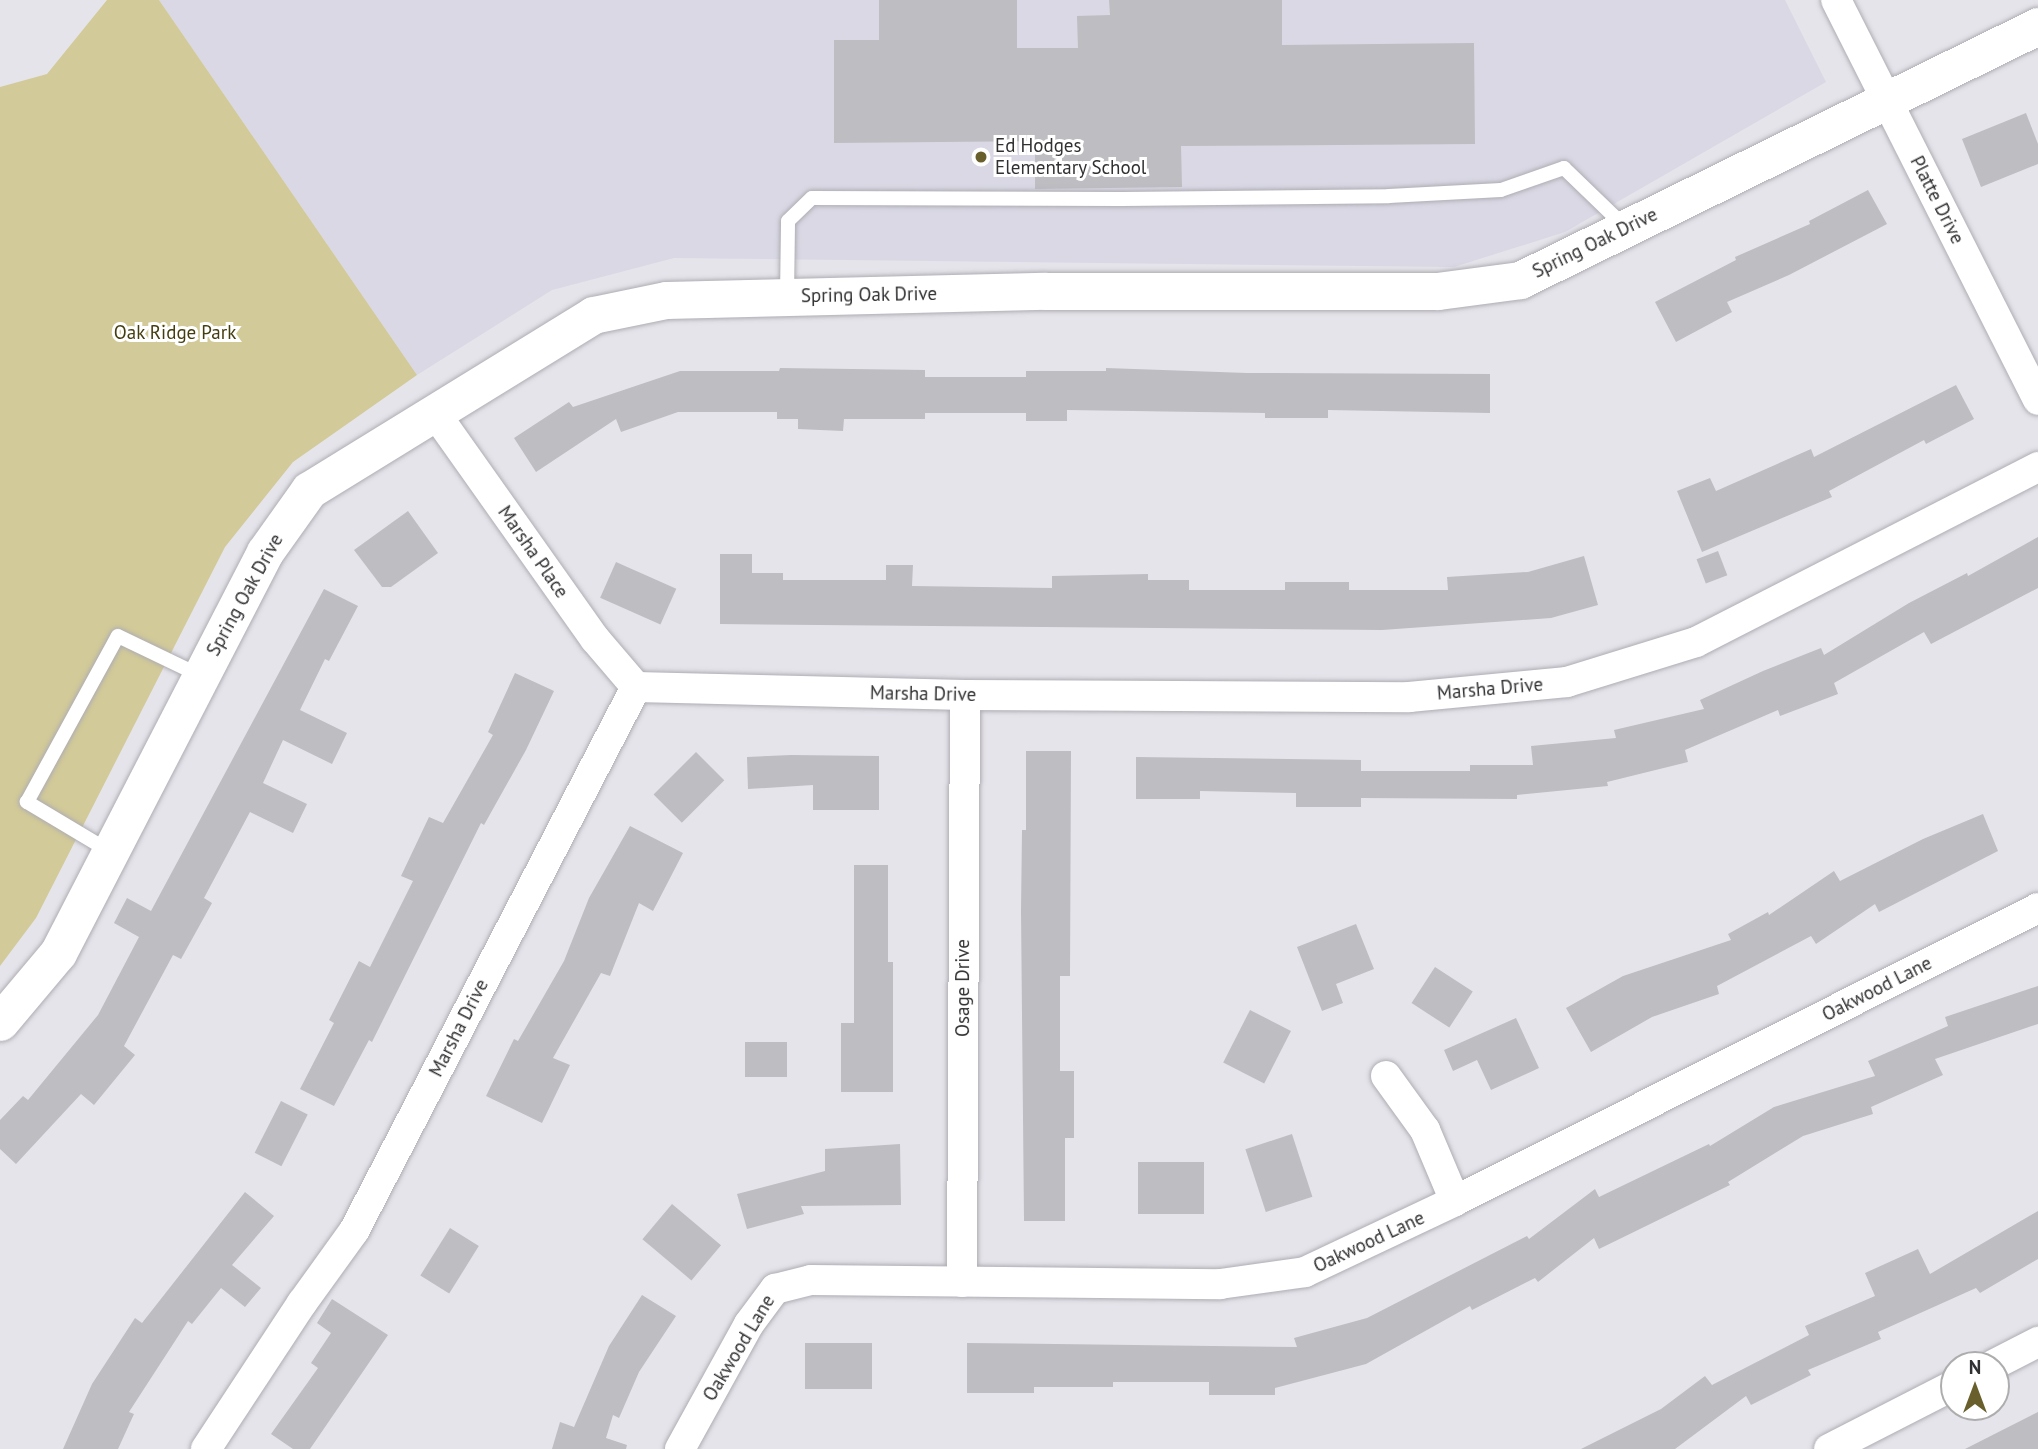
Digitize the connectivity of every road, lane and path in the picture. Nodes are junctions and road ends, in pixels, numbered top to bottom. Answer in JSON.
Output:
{"nodes":[{"id":1,"x":1836,"y":0,"type":"edge"},
{"id":2,"x":2038,"y":26,"type":"edge"},
{"id":3,"x":1887,"y":101,"type":"junction"},
{"id":4,"x":1626,"y":228,"type":"junction"},
{"id":5,"x":788,"y":297,"type":"junction"},
{"id":6,"x":2038,"y":400,"type":"edge"},
{"id":7,"x":435,"y":413,"type":"junction"},
{"id":8,"x":2038,"y":467,"type":"edge"},
{"id":9,"x":200,"y":676,"type":"junction"},
{"id":10,"x":636,"y":687,"type":"junction"},
{"id":11,"x":965,"y":695,"type":"junction"},
{"id":12,"x":110,"y":851,"type":"junction"},
{"id":13,"x":2038,"y":908,"type":"edge"},
{"id":14,"x":0,"y":1022,"type":"edge"},
{"id":15,"x":1386,"y":1076,"type":"dead end"},
{"id":16,"x":1455,"y":1201,"type":"junction"},
{"id":17,"x":962,"y":1282,"type":"junction"},
{"id":18,"x":2038,"y":1342,"type":"edge"},
{"id":19,"x":2010,"y":1356,"type":"edge"},
{"id":20,"x":1940,"y":1392,"type":"edge"},
{"id":21,"x":206,"y":1449,"type":"edge"},
{"id":22,"x":680,"y":1449,"type":"edge"},
{"id":23,"x":1829,"y":1449,"type":"edge"}],
"edges":[{"from":1,"to":3,"type":"street","name":"Platte Drive"},
{"from":2,"to":3,"type":"street","name":"Spring Oak Drive"},
{"from":3,"to":4,"type":"street","name":"Spring Oak Drive"},
{"from":3,"to":6,"type":"street","name":"Platte Drive"},
{"from":4,"to":5,"type":"street","name":"Spring Oak Drive"},
{"from":4,"to":5,"type":"lane"},
{"from":5,"to":7,"type":"street","name":"Spring Oak Drive"},
{"from":7,"to":9,"type":"street","name":"Spring Oak Drive"},
{"from":7,"to":10,"type":"street","name":"Marsha Place"},
{"from":8,"to":11,"type":"street","name":"Marsha Drive"},
{"from":9,"to":12,"type":"street","name":"Spring Oak Drive"},
{"from":9,"to":12,"type":"lane"},
{"from":10,"to":11,"type":"street","name":"Marsha Drive"},
{"from":10,"to":21,"type":"street","name":"Marsha Drive"},
{"from":11,"to":17,"type":"street","name":"Osage Drive"},
{"from":12,"to":14,"type":"street","name":"Spring Oak Drive"},
{"from":13,"to":16,"type":"street","name":"Oakwood Lane"},
{"from":15,"to":16,"type":"street"},
{"from":16,"to":17,"type":"street","name":"Oakwood Lane"},
{"from":17,"to":22,"type":"street","name":"Oakwood Lane"},
{"from":18,"to":19,"type":"street"},
{"from":20,"to":23,"type":"street"}]}
